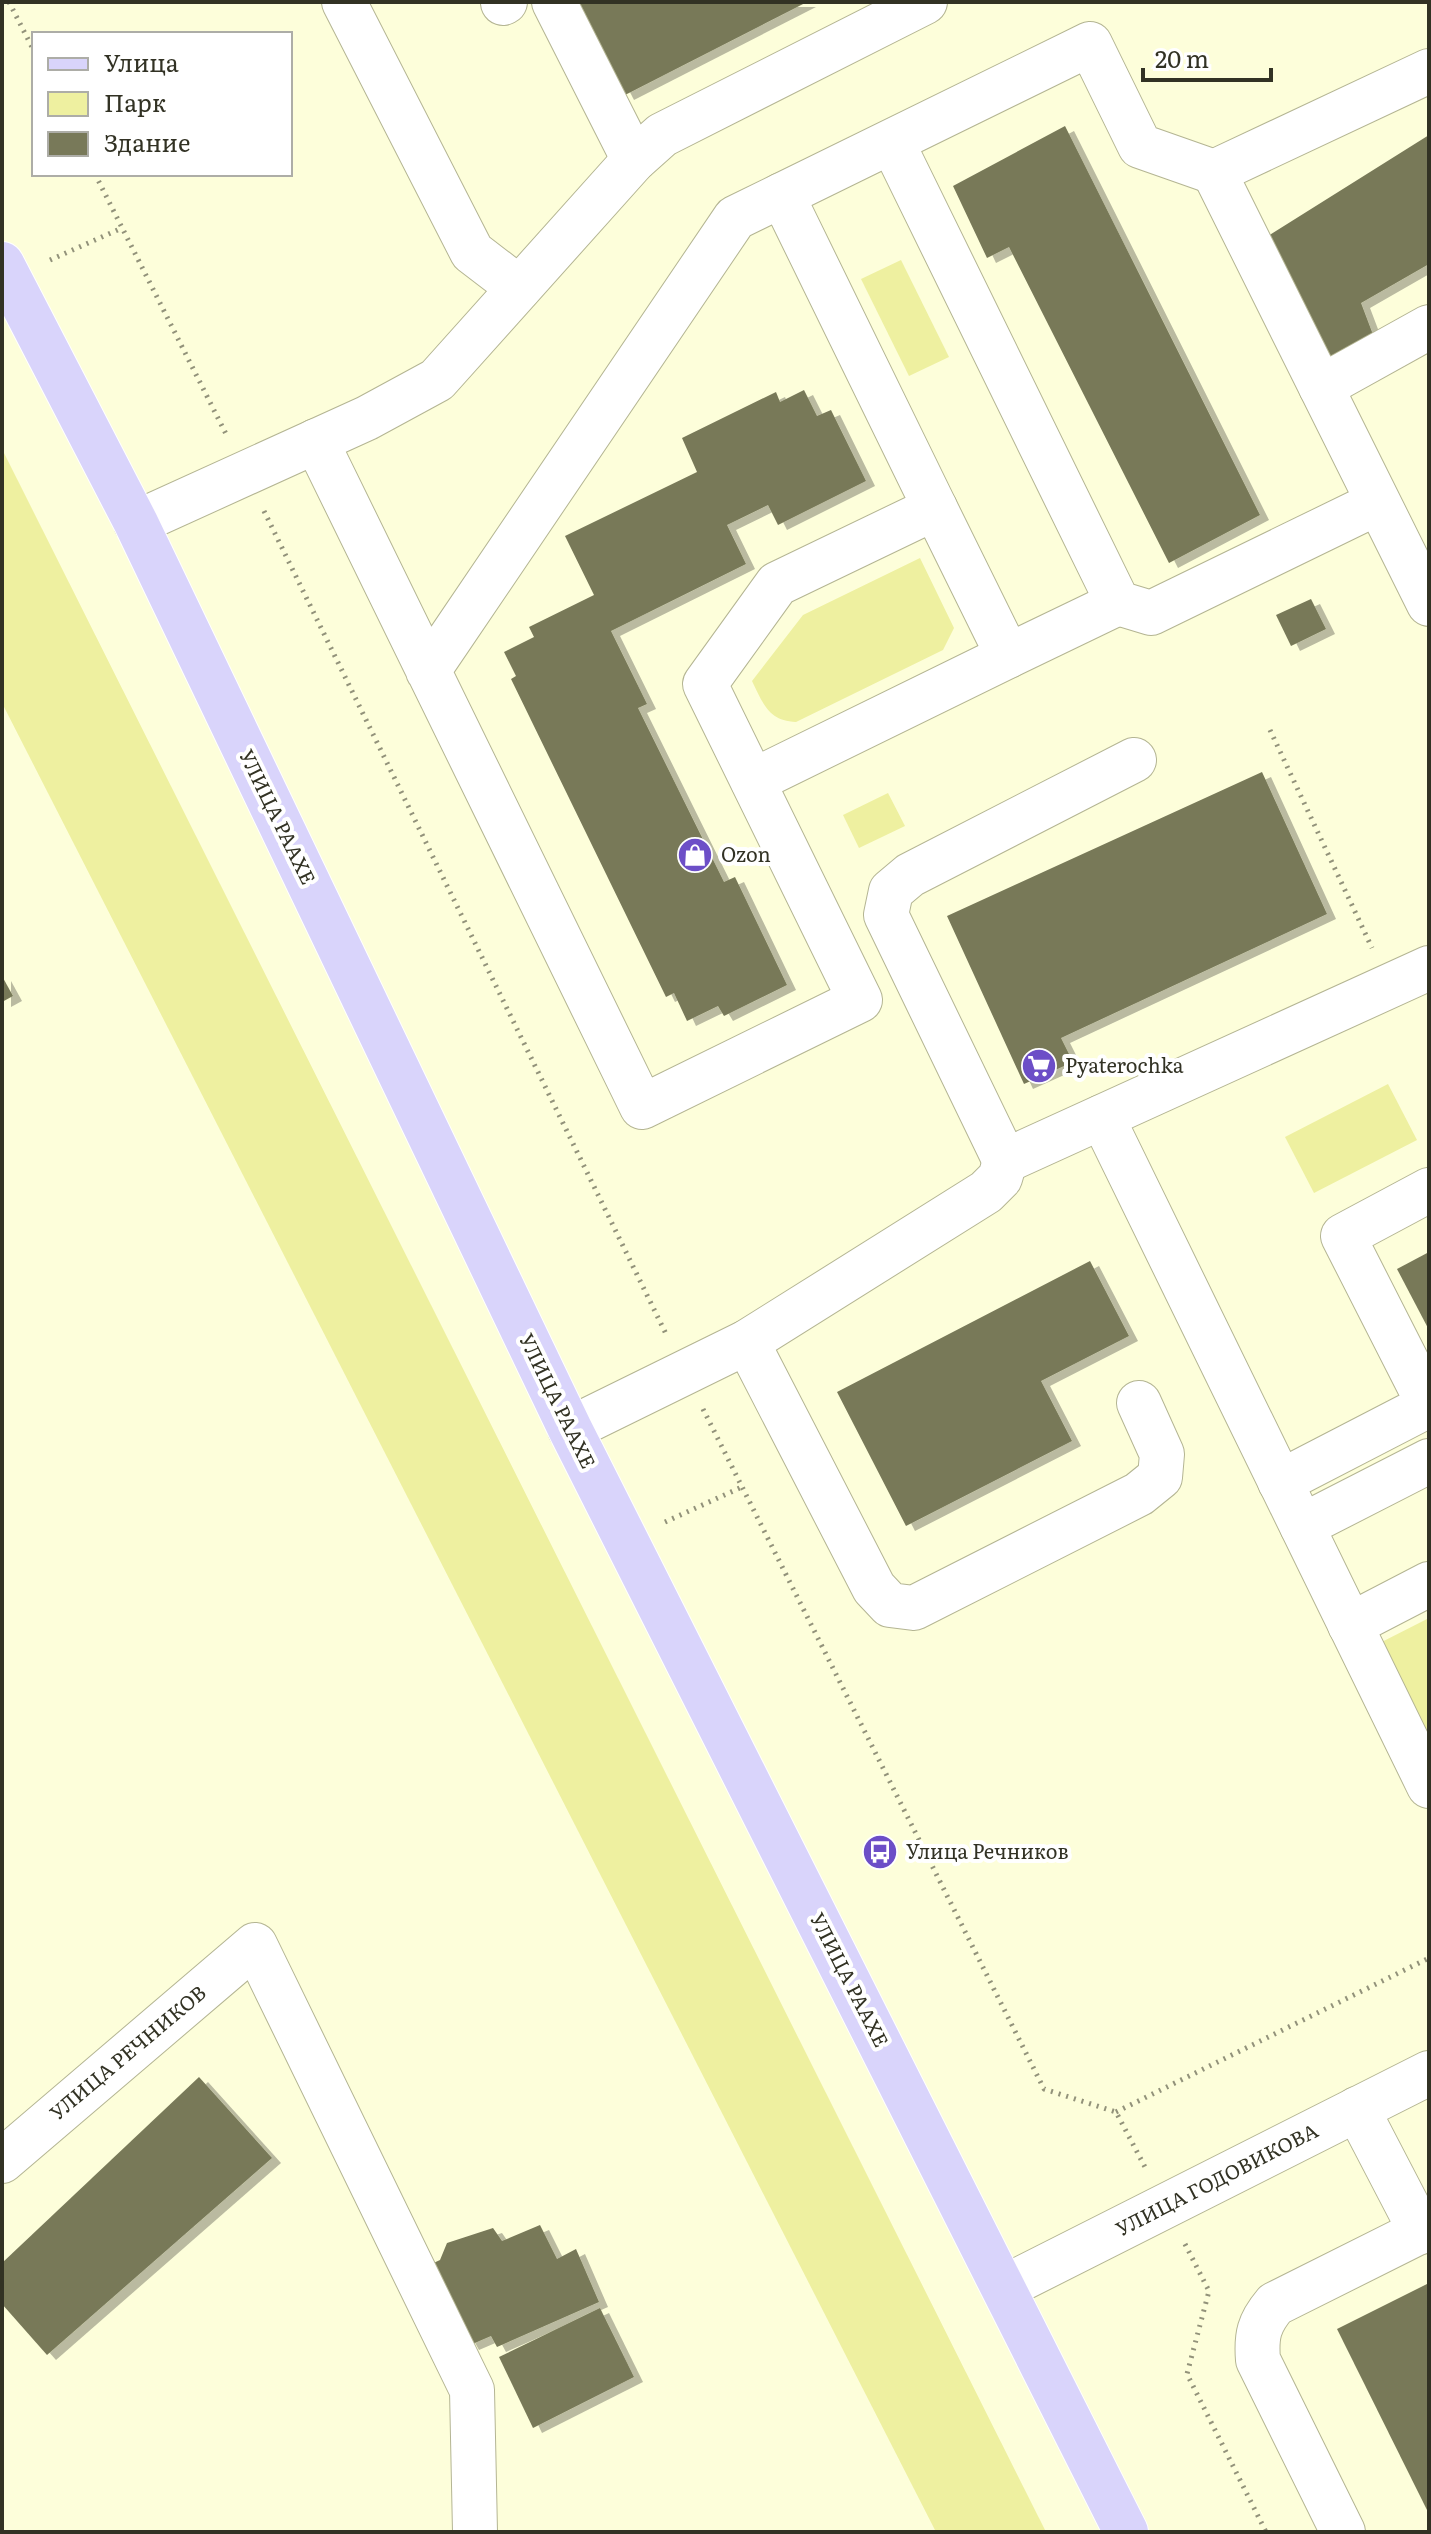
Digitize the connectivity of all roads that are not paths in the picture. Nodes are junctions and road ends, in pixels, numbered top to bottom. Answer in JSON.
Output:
{"nodes":[{"id":1,"x":344,"y":2,"type":"edge"},
{"id":2,"x":554,"y":2,"type":"edge"},
{"id":3,"x":925,"y":2,"type":"edge"},
{"id":4,"x":1429,"y":71,"type":"edge"},
{"id":5,"x":892,"y":142,"type":"junction"},
{"id":6,"x":634,"y":160,"type":"junction"},
{"id":7,"x":1214,"y":172,"type":"junction"},
{"id":8,"x":782,"y":195,"type":"junction"},
{"id":9,"x":6,"y":271,"type":"edge"},
{"id":10,"x":519,"y":288,"type":"junction"},
{"id":11,"x":1429,"y":327,"type":"edge"},
{"id":12,"x":1321,"y":387,"type":"junction"},
{"id":13,"x":316,"y":441,"type":"junction"},
{"id":14,"x":1377,"y":503,"type":"junction"},
{"id":15,"x":935,"y":508,"type":"junction"},
{"id":16,"x":136,"y":523,"type":"junction"},
{"id":17,"x":1118,"y":603,"type":"junction"},
{"id":18,"x":1429,"y":604,"type":"edge"},
{"id":19,"x":1008,"y":656,"type":"junction"},
{"id":20,"x":428,"y":671,"type":"junction"},
{"id":21,"x":1134,"y":760,"type":"dead end"},
{"id":22,"x":753,"y":781,"type":"junction"},
{"id":23,"x":1429,"y":968,"type":"edge"},
{"id":24,"x":1102,"y":1117,"type":"junction"},
{"id":25,"x":1005,"y":1161,"type":"junction"},
{"id":26,"x":1429,"y":1190,"type":"edge"},
{"id":27,"x":747,"y":1342,"type":"junction"},
{"id":28,"x":1139,"y":1403,"type":"dead end"},
{"id":29,"x":570,"y":1429,"type":"junction"},
{"id":30,"x":1429,"y":1461,"type":"edge"},
{"id":31,"x":1280,"y":1482,"type":"junction"},
{"id":32,"x":1302,"y":1526,"type":"junction"},
{"id":33,"x":1429,"y":1584,"type":"edge"},
{"id":34,"x":1350,"y":1625,"type":"junction"},
{"id":35,"x":1429,"y":1786,"type":"edge"},
{"id":36,"x":1429,"y":2073,"type":"edge"},
{"id":37,"x":1357,"y":2109,"type":"junction"},
{"id":38,"x":2,"y":2161,"type":"edge"},
{"id":39,"x":1425,"y":2230,"type":"edge"},
{"id":40,"x":1005,"y":2287,"type":"junction"},
{"id":41,"x":475,"y":2532,"type":"edge"},
{"id":42,"x":1126,"y":2532,"type":"edge"},
{"id":43,"x":1343,"y":2532,"type":"edge"}],
"edges":[{"from":1,"to":10,"type":"street"},
{"from":2,"to":6,"type":"street"},
{"from":3,"to":6,"type":"street"},
{"from":4,"to":7,"type":"street"},
{"from":5,"to":7,"type":"street"},
{"from":5,"to":8,"type":"street"},
{"from":5,"to":17,"type":"street"},
{"from":6,"to":10,"type":"street"},
{"from":7,"to":12,"type":"street"},
{"from":8,"to":15,"type":"street"},
{"from":8,"to":20,"type":"street"},
{"from":9,"to":16,"type":"main road","name":"УЛИЦА РААХЕ"},
{"from":10,"to":13,"type":"street"},
{"from":11,"to":12,"type":"street"},
{"from":12,"to":14,"type":"street"},
{"from":13,"to":16,"type":"street"},
{"from":13,"to":20,"type":"street"},
{"from":14,"to":17,"type":"street"},
{"from":14,"to":18,"type":"street"},
{"from":15,"to":19,"type":"street"},
{"from":15,"to":22,"type":"street"},
{"from":16,"to":29,"type":"main road","name":"УЛИЦА РААХЕ"},
{"from":17,"to":19,"type":"street"},
{"from":19,"to":22,"type":"street"},
{"from":20,"to":22,"type":"street"},
{"from":21,"to":25,"type":"street"},
{"from":23,"to":24,"type":"street"},
{"from":24,"to":25,"type":"street"},
{"from":24,"to":31,"type":"street"},
{"from":25,"to":27,"type":"street"},
{"from":26,"to":31,"type":"street"},
{"from":27,"to":28,"type":"street"},
{"from":27,"to":29,"type":"street"},
{"from":29,"to":40,"type":"main road","name":"УЛИЦА РААХЕ"},
{"from":30,"to":32,"type":"street"},
{"from":31,"to":32,"type":"street"},
{"from":32,"to":34,"type":"street"},
{"from":33,"to":34,"type":"street"},
{"from":34,"to":35,"type":"street"},
{"from":36,"to":37,"type":"street","name":"УЛИЦА ГОДОВИКОВА"},
{"from":37,"to":39,"type":"street"},
{"from":37,"to":40,"type":"street","name":"УЛИЦА ГОДОВИКОВА"},
{"from":38,"to":41,"type":"street","name":"УЛИЦА РЕЧНИКОВ"},
{"from":39,"to":43,"type":"street"},
{"from":40,"to":42,"type":"main road","name":"УЛИЦА РААХЕ"}]}
